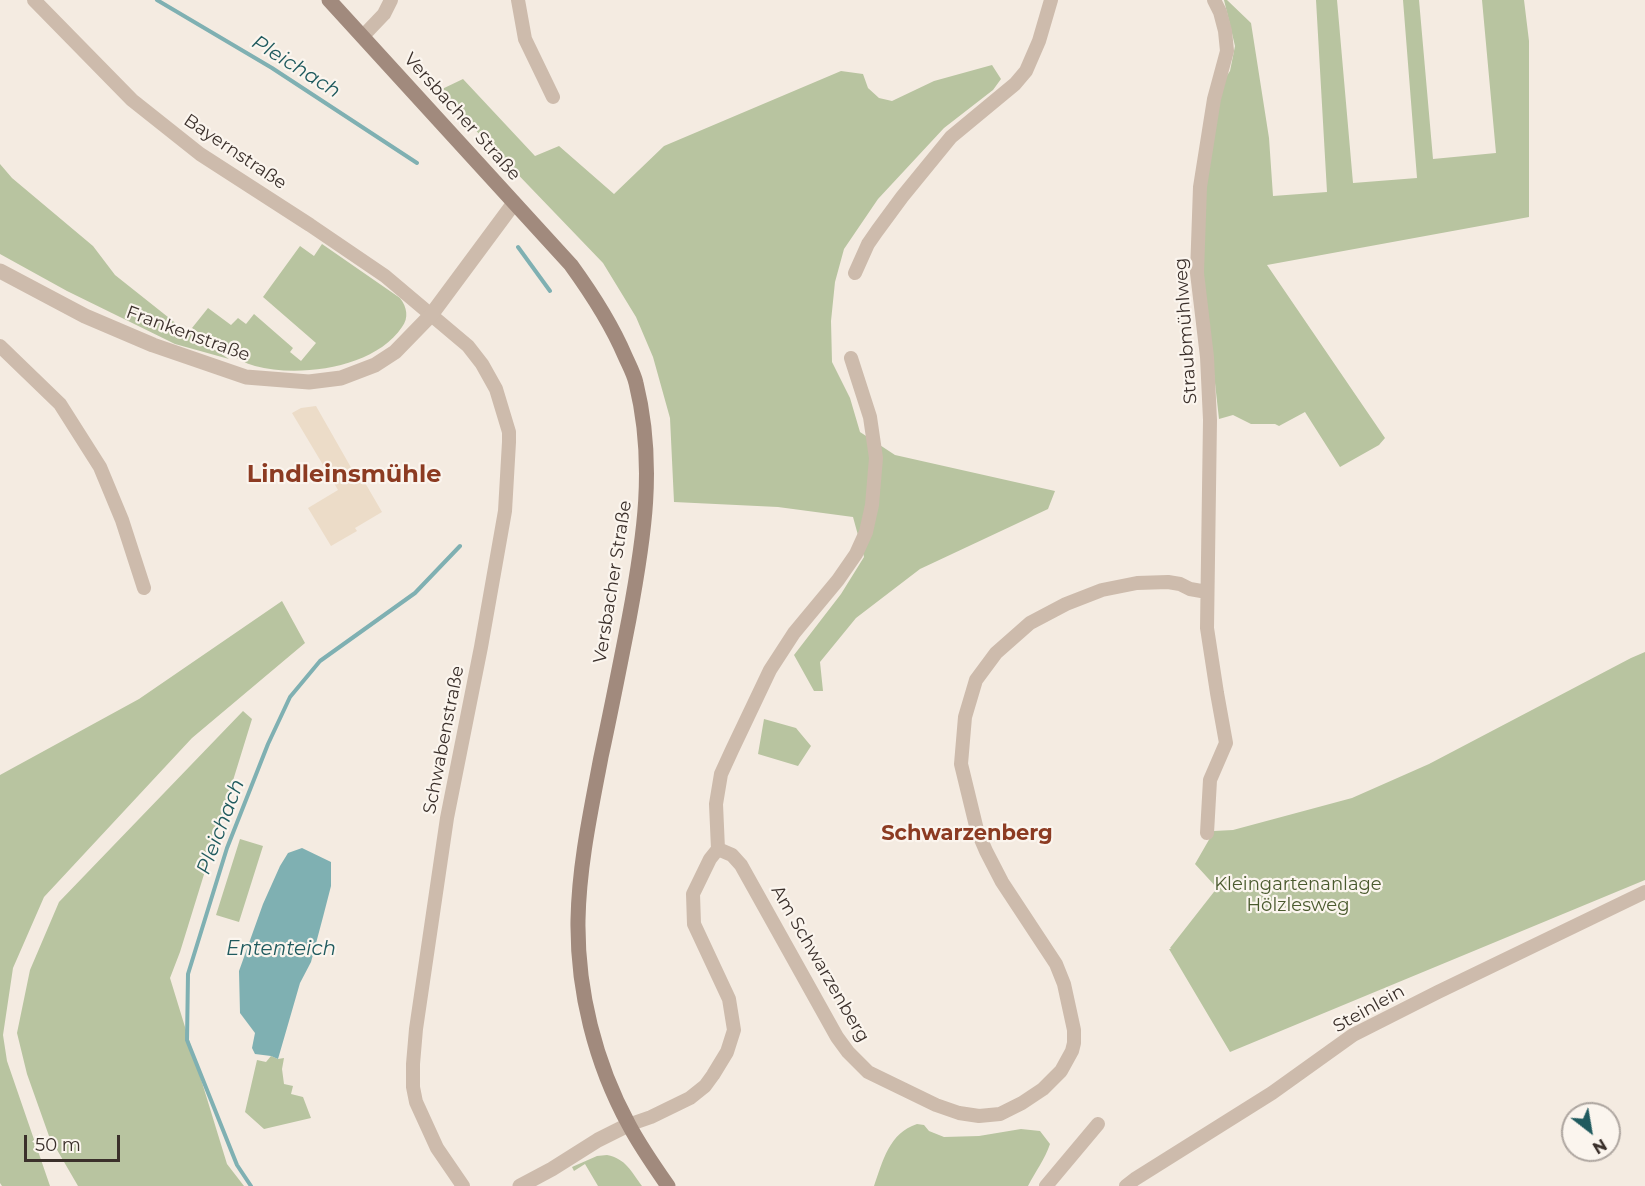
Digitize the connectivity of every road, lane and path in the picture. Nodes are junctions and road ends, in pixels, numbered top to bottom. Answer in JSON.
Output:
{"nodes":[{"id":1,"x":34,"y":0,"type":"edge"},
{"id":2,"x":329,"y":0,"type":"edge"},
{"id":3,"x":391,"y":0,"type":"edge"},
{"id":4,"x":518,"y":0,"type":"edge"},
{"id":5,"x":1051,"y":0,"type":"edge"},
{"id":6,"x":1214,"y":0,"type":"edge"},
{"id":7,"x":363,"y":36,"type":"junction"},
{"id":8,"x":553,"y":97,"type":"dead end"},
{"id":9,"x":514,"y":203,"type":"junction"},
{"id":10,"x":0,"y":271,"type":"edge"},
{"id":11,"x":855,"y":273,"type":"dead end"},
{"id":12,"x":431,"y":315,"type":"junction"},
{"id":13,"x":0,"y":346,"type":"edge"},
{"id":14,"x":851,"y":358,"type":"dead end"},
{"id":15,"x":144,"y":588,"type":"dead end"},
{"id":16,"x":1207,"y":592,"type":"junction"},
{"id":17,"x":1207,"y":833,"type":"dead end"},
{"id":18,"x":718,"y":849,"type":"junction"},
{"id":19,"x":1645,"y":892,"type":"edge"},
{"id":20,"x":1098,"y":1124,"type":"dead end"},
{"id":21,"x":628,"y":1125,"type":"junction"},
{"id":22,"x":463,"y":1186,"type":"edge"},
{"id":23,"x":520,"y":1186,"type":"edge"},
{"id":24,"x":668,"y":1186,"type":"edge"},
{"id":25,"x":1046,"y":1186,"type":"edge"},
{"id":26,"x":1126,"y":1186,"type":"edge"}],
"edges":[{"from":1,"to":12,"type":"street","name":"Bayernstraße"},
{"from":2,"to":7,"type":"main road","name":"Versbacher Straße"},
{"from":3,"to":7,"type":"street"},
{"from":4,"to":8,"type":"street"},
{"from":5,"to":11,"type":"street"},
{"from":6,"to":16,"type":"street","name":"Straubmühlweg"},
{"from":7,"to":9,"type":"main road","name":"Versbacher Straße"},
{"from":9,"to":12,"type":"street","name":"Frankenstraße"},
{"from":9,"to":21,"type":"main road","name":"Versbacher Straße"},
{"from":10,"to":12,"type":"street","name":"Frankenstraße"},
{"from":12,"to":22,"type":"street","name":"Schwabenstraße"},
{"from":13,"to":15,"type":"street"},
{"from":14,"to":18,"type":"street"},
{"from":16,"to":17,"type":"street"},
{"from":16,"to":18,"type":"street","name":"Am Schwarzenberg"},
{"from":18,"to":21,"type":"street"},
{"from":19,"to":26,"type":"street","name":"Steinlein"},
{"from":20,"to":25,"type":"street"},
{"from":21,"to":23,"type":"street"},
{"from":21,"to":24,"type":"main road","name":"Versbacher Straße"}]}
